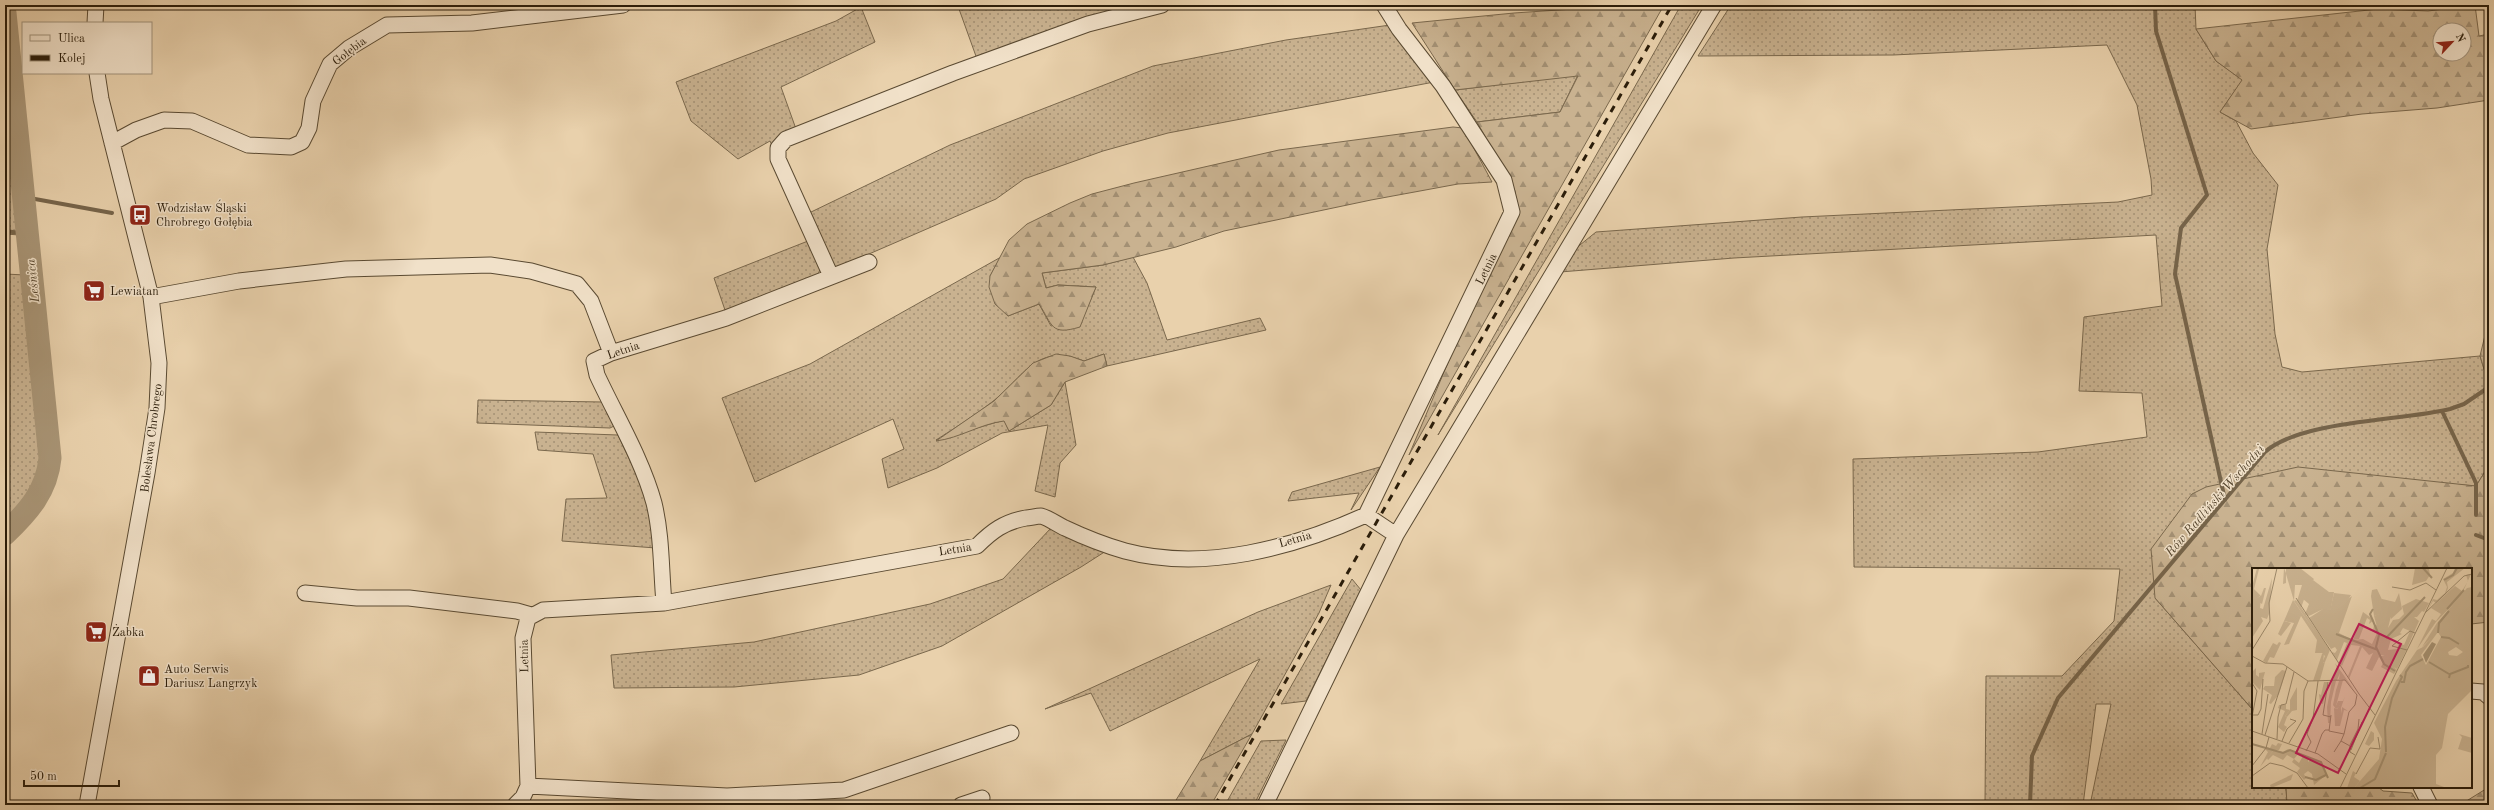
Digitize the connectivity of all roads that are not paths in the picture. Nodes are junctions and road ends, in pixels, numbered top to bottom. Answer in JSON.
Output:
{"nodes":[{"id":1,"x":96,"y":5,"type":"edge"},
{"id":2,"x":623,"y":5,"type":"edge"},
{"id":3,"x":1162,"y":5,"type":"edge"},
{"id":4,"x":1384,"y":5,"type":"edge"},
{"id":5,"x":1714,"y":5,"type":"edge"},
{"id":6,"x":94,"y":22,"type":"edge"},
{"id":7,"x":97,"y":74,"type":"edge"},
{"id":8,"x":112,"y":144,"type":"junction"},
{"id":9,"x":869,"y":262,"type":"dead end"},
{"id":10,"x":830,"y":276,"type":"junction"},
{"id":11,"x":151,"y":296,"type":"junction"},
{"id":12,"x":611,"y":352,"type":"junction"},
{"id":13,"x":1366,"y":515,"type":"junction"},
{"id":14,"x":1396,"y":535,"type":"junction"},
{"id":15,"x":306,"y":593,"type":"dead end"},
{"id":16,"x":664,"y":603,"type":"junction"},
{"id":17,"x":531,"y":615,"type":"junction"},
{"id":18,"x":2472,"y":691,"type":"edge"},
{"id":19,"x":2489,"y":697,"type":"edge"},
{"id":20,"x":1011,"y":733,"type":"dead end"},
{"id":21,"x":528,"y":786,"type":"junction"},
{"id":22,"x":2422,"y":788,"type":"edge"},
{"id":23,"x":982,"y":798,"type":"dead end"},
{"id":24,"x":87,"y":805,"type":"edge"},
{"id":25,"x":515,"y":805,"type":"edge"},
{"id":26,"x":961,"y":805,"type":"edge"},
{"id":27,"x":1265,"y":805,"type":"edge"},
{"id":28,"x":2430,"y":805,"type":"edge"}],
"edges":[{"from":1,"to":6,"type":"street"},
{"from":2,"to":8,"type":"street","name":"Gołębia"},
{"from":3,"to":10,"type":"street"},
{"from":4,"to":13,"type":"street","name":"Letnia"},
{"from":5,"to":14,"type":"street"},
{"from":7,"to":8,"type":"street","name":"Bolesława Chrobrego"},
{"from":8,"to":11,"type":"street","name":"Bolesława Chrobrego"},
{"from":9,"to":10,"type":"street","name":"Letnia"},
{"from":10,"to":12,"type":"street","name":"Letnia"},
{"from":11,"to":12,"type":"street"},
{"from":11,"to":24,"type":"street","name":"Bolesława Chrobrego"},
{"from":12,"to":16,"type":"street","name":"Letnia"},
{"from":13,"to":14,"type":"street"},
{"from":13,"to":16,"type":"street","name":"Letnia"},
{"from":14,"to":27,"type":"street"},
{"from":15,"to":17,"type":"street"},
{"from":16,"to":17,"type":"street","name":"Letnia"},
{"from":17,"to":21,"type":"street","name":"Letnia"},
{"from":18,"to":19,"type":"street"},
{"from":20,"to":21,"type":"street"},
{"from":21,"to":25,"type":"street"},
{"from":22,"to":28,"type":"street"},
{"from":23,"to":26,"type":"street"}]}
